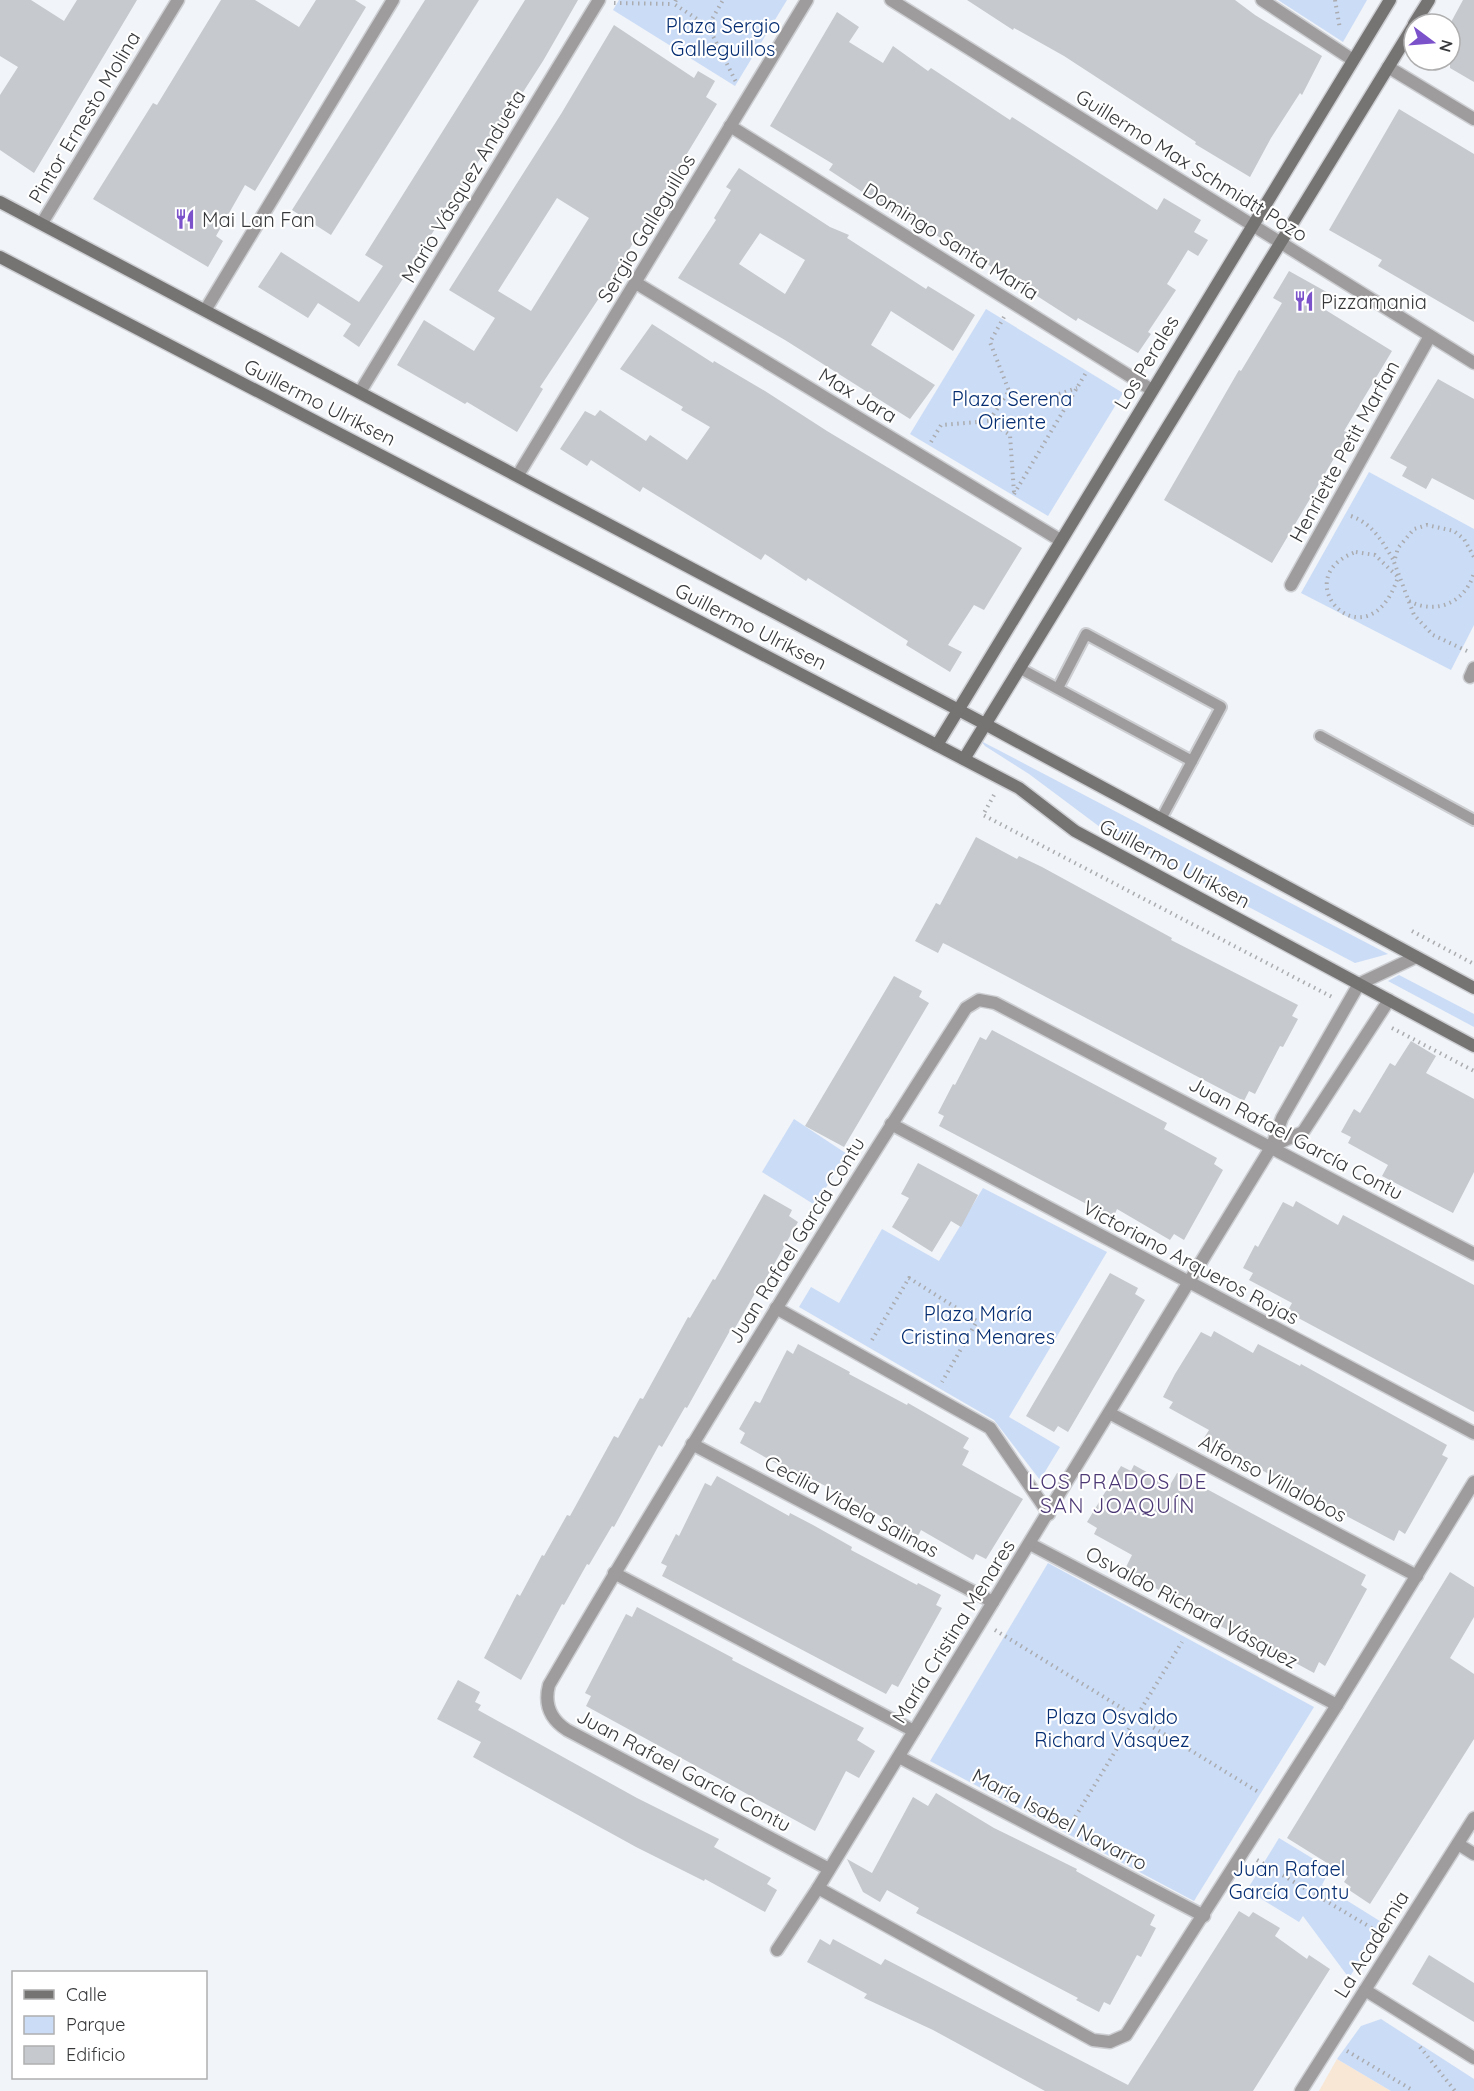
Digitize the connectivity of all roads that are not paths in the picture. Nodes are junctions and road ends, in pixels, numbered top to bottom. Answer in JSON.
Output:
{"nodes":[{"id":1,"x":178,"y":0,"type":"edge"},
{"id":2,"x":393,"y":0,"type":"edge"},
{"id":3,"x":807,"y":0,"type":"edge"},
{"id":4,"x":891,"y":0,"type":"edge"},
{"id":5,"x":1262,"y":0,"type":"edge"},
{"id":6,"x":1390,"y":0,"type":"edge"},
{"id":7,"x":598,"y":1,"type":"edge"},
{"id":8,"x":1402,"y":44,"type":"edge"},
{"id":9,"x":1353,"y":60,"type":"junction"},
{"id":10,"x":1388,"y":67,"type":"junction"},
{"id":11,"x":1474,"y":119,"type":"edge"},
{"id":12,"x":730,"y":126,"type":"junction"},
{"id":13,"x":0,"y":202,"type":"edge"},
{"id":14,"x":42,"y":224,"type":"junction"},
{"id":15,"x":1252,"y":226,"type":"junction"},
{"id":16,"x":1280,"y":243,"type":"junction"},
{"id":17,"x":0,"y":257,"type":"edge"},
{"id":18,"x":636,"y":282,"type":"junction"},
{"id":19,"x":206,"y":309,"type":"junction"},
{"id":20,"x":1430,"y":336,"type":"junction"},
{"id":21,"x":1474,"y":363,"type":"edge"},
{"id":22,"x":1152,"y":390,"type":"junction"},
{"id":23,"x":360,"y":392,"type":"junction"},
{"id":24,"x":518,"y":475,"type":"junction"},
{"id":25,"x":1060,"y":540,"type":"junction"},
{"id":26,"x":1291,"y":585,"type":"dead end"},
{"id":27,"x":1019,"y":668,"type":"junction"},
{"id":28,"x":1058,"y":688,"type":"junction"},
{"id":29,"x":957,"y":710,"type":"junction"},
{"id":30,"x":985,"y":724,"type":"junction"},
{"id":31,"x":1320,"y":736,"type":"dead end"},
{"id":32,"x":937,"y":745,"type":"junction"},
{"id":33,"x":964,"y":759,"type":"junction"},
{"id":34,"x":1192,"y":761,"type":"junction"},
{"id":35,"x":1161,"y":819,"type":"junction"},
{"id":36,"x":1474,"y":820,"type":"edge"},
{"id":37,"x":1416,"y":957,"type":"junction"},
{"id":38,"x":1359,"y":984,"type":"junction"},
{"id":39,"x":1474,"y":988,"type":"edge"},
{"id":40,"x":1389,"y":1000,"type":"junction"},
{"id":41,"x":1474,"y":1046,"type":"edge"},
{"id":42,"x":891,"y":1124,"type":"junction"},
{"id":43,"x":1272,"y":1146,"type":"junction"},
{"id":44,"x":1474,"y":1254,"type":"edge"},
{"id":45,"x":1189,"y":1284,"type":"junction"},
{"id":46,"x":776,"y":1308,"type":"junction"},
{"id":47,"x":1111,"y":1414,"type":"junction"},
{"id":48,"x":1474,"y":1433,"type":"edge"},
{"id":49,"x":692,"y":1444,"type":"junction"},
{"id":50,"x":1474,"y":1482,"type":"edge"},
{"id":51,"x":1048,"y":1514,"type":"junction"},
{"id":52,"x":1030,"y":1544,"type":"junction"},
{"id":53,"x":614,"y":1573,"type":"junction"},
{"id":54,"x":1417,"y":1576,"type":"junction"},
{"id":55,"x":993,"y":1602,"type":"junction"},
{"id":56,"x":1337,"y":1705,"type":"junction"},
{"id":57,"x":914,"y":1731,"type":"junction"},
{"id":58,"x":899,"y":1757,"type":"junction"},
{"id":59,"x":1474,"y":1818,"type":"edge"},
{"id":60,"x":1458,"y":1844,"type":"junction"},
{"id":61,"x":1474,"y":1854,"type":"edge"},
{"id":62,"x":829,"y":1869,"type":"junction"},
{"id":63,"x":818,"y":1888,"type":"junction"},
{"id":64,"x":1204,"y":1916,"type":"junction"},
{"id":65,"x":777,"y":1950,"type":"dead end"},
{"id":66,"x":1365,"y":1990,"type":"junction"},
{"id":67,"x":1474,"y":2058,"type":"edge"},
{"id":68,"x":1301,"y":2091,"type":"edge"}],
"edges":[{"from":1,"to":14,"type":"street","name":"Pintor Ernesto Molina"},
{"from":2,"to":19,"type":"street"},
{"from":3,"to":12,"type":"street","name":"Sergio Galleguillos"},
{"from":4,"to":15,"type":"street","name":"Guillermo Max Schmidtt Pozo"},
{"from":5,"to":9,"type":"street"},
{"from":6,"to":9,"type":"main road","name":"Los Perales"},
{"from":7,"to":23,"type":"street","name":"Mario Vásquez Andueta"},
{"from":8,"to":10,"type":"main road"},
{"from":9,"to":15,"type":"main road","name":"Los Perales"},
{"from":10,"to":11,"type":"street"},
{"from":10,"to":16,"type":"main road"},
{"from":12,"to":18,"type":"street","name":"Sergio Galleguillos"},
{"from":12,"to":22,"type":"street","name":"Domingo Santa María"},
{"from":13,"to":14,"type":"main road","name":"Guillermo Ulriksen"},
{"from":14,"to":19,"type":"main road","name":"Guillermo Ulriksen"},
{"from":15,"to":16,"type":"street","name":"Guillermo Max Schmidtt Pozo"},
{"from":15,"to":22,"type":"main road","name":"Los Perales"},
{"from":16,"to":20,"type":"street","name":"Guillermo Max Schmidtt Pozo"},
{"from":16,"to":27,"type":"main road"},
{"from":17,"to":32,"type":"main road","name":"Guillermo Ulriksen"},
{"from":18,"to":24,"type":"street","name":"Sergio Galleguillos"},
{"from":18,"to":25,"type":"street","name":"Max Jara"},
{"from":19,"to":23,"type":"main road","name":"Guillermo Ulriksen"},
{"from":20,"to":21,"type":"street","name":"Guillermo Max Schmidtt Pozo"},
{"from":20,"to":26,"type":"street","name":"Henriette Petit Marfan"},
{"from":22,"to":25,"type":"main road","name":"Los Perales"},
{"from":23,"to":24,"type":"main road","name":"Guillermo Ulriksen"},
{"from":24,"to":29,"type":"main road","name":"Guillermo Ulriksen"},
{"from":25,"to":29,"type":"main road","name":"Los Perales"},
{"from":27,"to":28,"type":"lane"},
{"from":27,"to":30,"type":"main road"},
{"from":28,"to":34,"type":"lane"},
{"from":28,"to":34,"type":"lane"},
{"from":29,"to":30,"type":"main road","name":"Guillermo Ulriksen"},
{"from":29,"to":32,"type":"main road","name":"Los Perales"},
{"from":30,"to":33,"type":"main road"},
{"from":30,"to":35,"type":"main road","name":"Guillermo Ulriksen"},
{"from":31,"to":36,"type":"lane"},
{"from":32,"to":33,"type":"main road","name":"Guillermo Ulriksen"},
{"from":33,"to":38,"type":"main road","name":"Guillermo Ulriksen"},
{"from":34,"to":35,"type":"lane"},
{"from":35,"to":37,"type":"main road","name":"Guillermo Ulriksen"},
{"from":37,"to":38,"type":"street"},
{"from":37,"to":39,"type":"main road","name":"Guillermo Ulriksen"},
{"from":38,"to":40,"type":"main road","name":"Guillermo Ulriksen"},
{"from":38,"to":43,"type":"street","name":"María Cristina Menares"},
{"from":40,"to":41,"type":"main road","name":"Guillermo Ulriksen"},
{"from":40,"to":43,"type":"street"},
{"from":42,"to":43,"type":"street","name":"Juan Rafael García Contu"},
{"from":42,"to":45,"type":"street","name":"Victoriano Arqueros Rojas"},
{"from":42,"to":46,"type":"street","name":"Juan Rafael García Contu"},
{"from":43,"to":44,"type":"street","name":"Juan Rafael García Contu"},
{"from":43,"to":45,"type":"street","name":"María Cristina Menares"},
{"from":45,"to":47,"type":"street","name":"María Cristina Menares"},
{"from":45,"to":48,"type":"street","name":"Victoriano Arqueros Rojas"},
{"from":46,"to":49,"type":"street","name":"Juan Rafael García Contu"},
{"from":46,"to":51,"type":"street"},
{"from":47,"to":51,"type":"street","name":"María Cristina Menares"},
{"from":47,"to":54,"type":"street","name":"Alfonso Villalobos"},
{"from":49,"to":53,"type":"street","name":"Juan Rafael García Contu"},
{"from":49,"to":55,"type":"street","name":"Cecilia Videla Salinas"},
{"from":50,"to":54,"type":"street"},
{"from":51,"to":52,"type":"street","name":"María Cristina Menares"},
{"from":52,"to":55,"type":"street","name":"María Cristina Menares"},
{"from":52,"to":56,"type":"street","name":"Osvaldo Richard Vásquez"},
{"from":53,"to":57,"type":"street"},
{"from":53,"to":62,"type":"street","name":"Juan Rafael García Contu"},
{"from":54,"to":56,"type":"street"},
{"from":55,"to":57,"type":"street","name":"María Cristina Menares"},
{"from":56,"to":64,"type":"street"},
{"from":57,"to":58,"type":"street","name":"María Cristina Menares"},
{"from":58,"to":62,"type":"street","name":"María Cristina Menares"},
{"from":58,"to":64,"type":"street","name":"María Isabel Navarro"},
{"from":59,"to":60,"type":"street","name":"La Academia"},
{"from":60,"to":61,"type":"street"},
{"from":60,"to":66,"type":"street","name":"La Academia"},
{"from":62,"to":63,"type":"street","name":"María Cristina Menares"},
{"from":63,"to":64,"type":"street"},
{"from":63,"to":65,"type":"street","name":"María Cristina Menares"},
{"from":66,"to":67,"type":"street"},
{"from":66,"to":68,"type":"street","name":"La Academia"}]}
